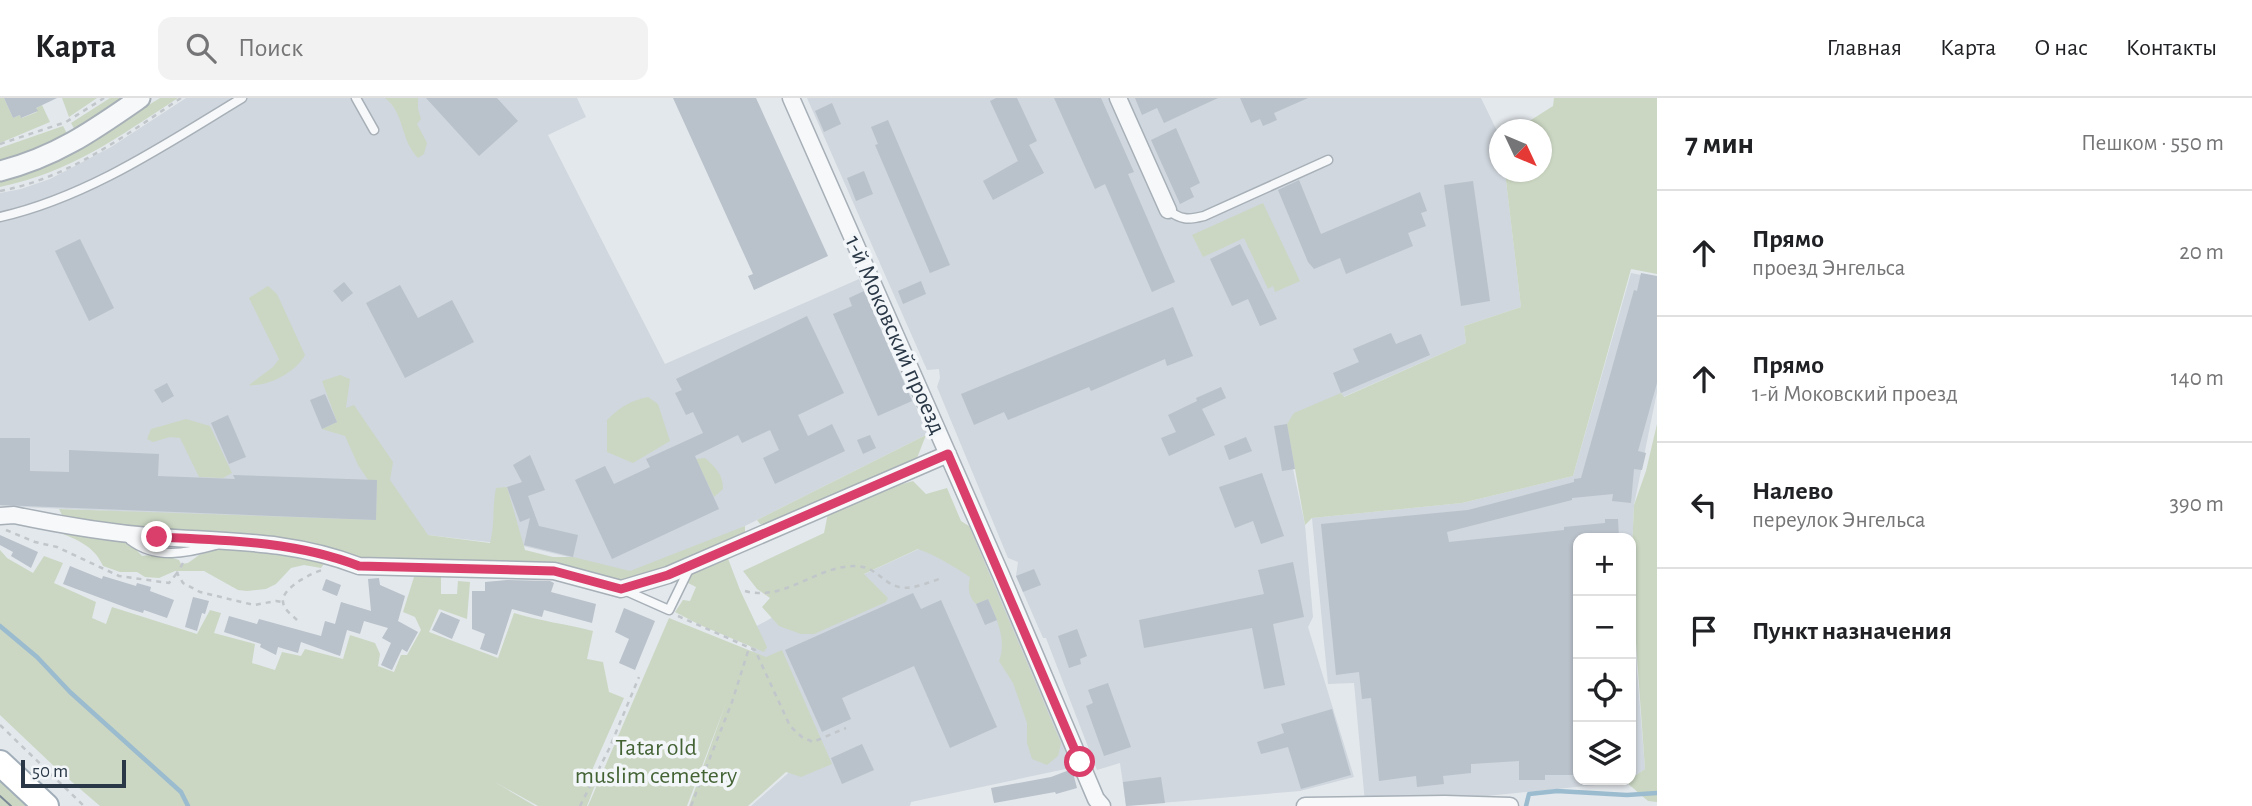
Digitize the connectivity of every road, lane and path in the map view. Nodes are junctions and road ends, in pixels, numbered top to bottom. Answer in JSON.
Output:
{"nodes":[{"id":1,"x":104,"y":98,"type":"edge"},
{"id":2,"x":140,"y":98,"type":"edge"},
{"id":3,"x":181,"y":98,"type":"edge"},
{"id":4,"x":242,"y":98,"type":"edge"},
{"id":5,"x":356,"y":98,"type":"edge"},
{"id":6,"x":791,"y":98,"type":"edge"},
{"id":7,"x":1118,"y":98,"type":"edge"},
{"id":8,"x":374,"y":130,"type":"dead end"},
{"id":9,"x":0,"y":144,"type":"edge"},
{"id":10,"x":1328,"y":160,"type":"dead end"},
{"id":11,"x":0,"y":171,"type":"edge"},
{"id":12,"x":0,"y":191,"type":"edge"},
{"id":13,"x":1168,"y":210,"type":"joint"},
{"id":14,"x":0,"y":217,"type":"edge"},
{"id":15,"x":948,"y":454,"type":"junction"},
{"id":16,"x":0,"y":516,"type":"edge"},
{"id":17,"x":0,"y":527,"type":"edge"},
{"id":18,"x":132,"y":534,"type":"junction"},
{"id":19,"x":240,"y":541,"type":"junction"},
{"id":20,"x":195,"y":551,"type":"junction"},
{"id":21,"x":348,"y":561,"type":"junction"},
{"id":22,"x":690,"y":566,"type":"junction"},
{"id":23,"x":177,"y":573,"type":"junction"},
{"id":24,"x":942,"y":578,"type":"dead end"},
{"id":25,"x":621,"y":589,"type":"junction"},
{"id":26,"x":745,"y":591,"type":"dead end"},
{"id":27,"x":283,"y":602,"type":"junction"},
{"id":28,"x":669,"y":610,"type":"junction"},
{"id":29,"x":297,"y":620,"type":"dead end"},
{"id":30,"x":749,"y":648,"type":"junction"},
{"id":31,"x":639,"y":677,"type":"dead end"},
{"id":32,"x":0,"y":725,"type":"edge"},
{"id":33,"x":846,"y":728,"type":"dead end"},
{"id":34,"x":0,"y":763,"type":"edge"},
{"id":35,"x":46,"y":806,"type":"edge"},
{"id":36,"x":84,"y":806,"type":"edge"},
{"id":37,"x":580,"y":806,"type":"edge"},
{"id":38,"x":691,"y":806,"type":"edge"},
{"id":39,"x":1102,"y":806,"type":"edge"},
{"id":40,"x":1305,"y":806,"type":"edge"},
{"id":41,"x":1510,"y":806,"type":"edge"}],
"edges":[{"from":1,"to":9,"type":"path"},
{"from":2,"to":11,"type":"street"},
{"from":3,"to":12,"type":"path"},
{"from":4,"to":14,"type":"lane"},
{"from":5,"to":8,"type":"lane"},
{"from":6,"to":15,"type":"street","name":"1-й Моковский проезд"},
{"from":7,"to":13,"type":"street"},
{"from":10,"to":13,"type":"lane"},
{"from":15,"to":22,"type":"street"},
{"from":15,"to":39,"type":"street","name":"1-й Моковский проезд"},
{"from":16,"to":18,"type":"street"},
{"from":17,"to":23,"type":"path"},
{"from":18,"to":19,"type":"street"},
{"from":18,"to":20,"type":"lane"},
{"from":19,"to":20,"type":"lane"},
{"from":19,"to":21,"type":"street"},
{"from":20,"to":23,"type":"path"},
{"from":21,"to":25,"type":"street"},
{"from":21,"to":27,"type":"path"},
{"from":22,"to":25,"type":"street"},
{"from":22,"to":28,"type":"lane"},
{"from":23,"to":27,"type":"path"},
{"from":24,"to":26,"type":"path"},
{"from":25,"to":28,"type":"lane"},
{"from":27,"to":29,"type":"path"},
{"from":28,"to":30,"type":"path"},
{"from":30,"to":33,"type":"path"},
{"from":30,"to":38,"type":"path"},
{"from":31,"to":37,"type":"path"},
{"from":32,"to":36,"type":"path"},
{"from":34,"to":35,"type":"main road"},
{"from":40,"to":41,"type":"street"}]}
